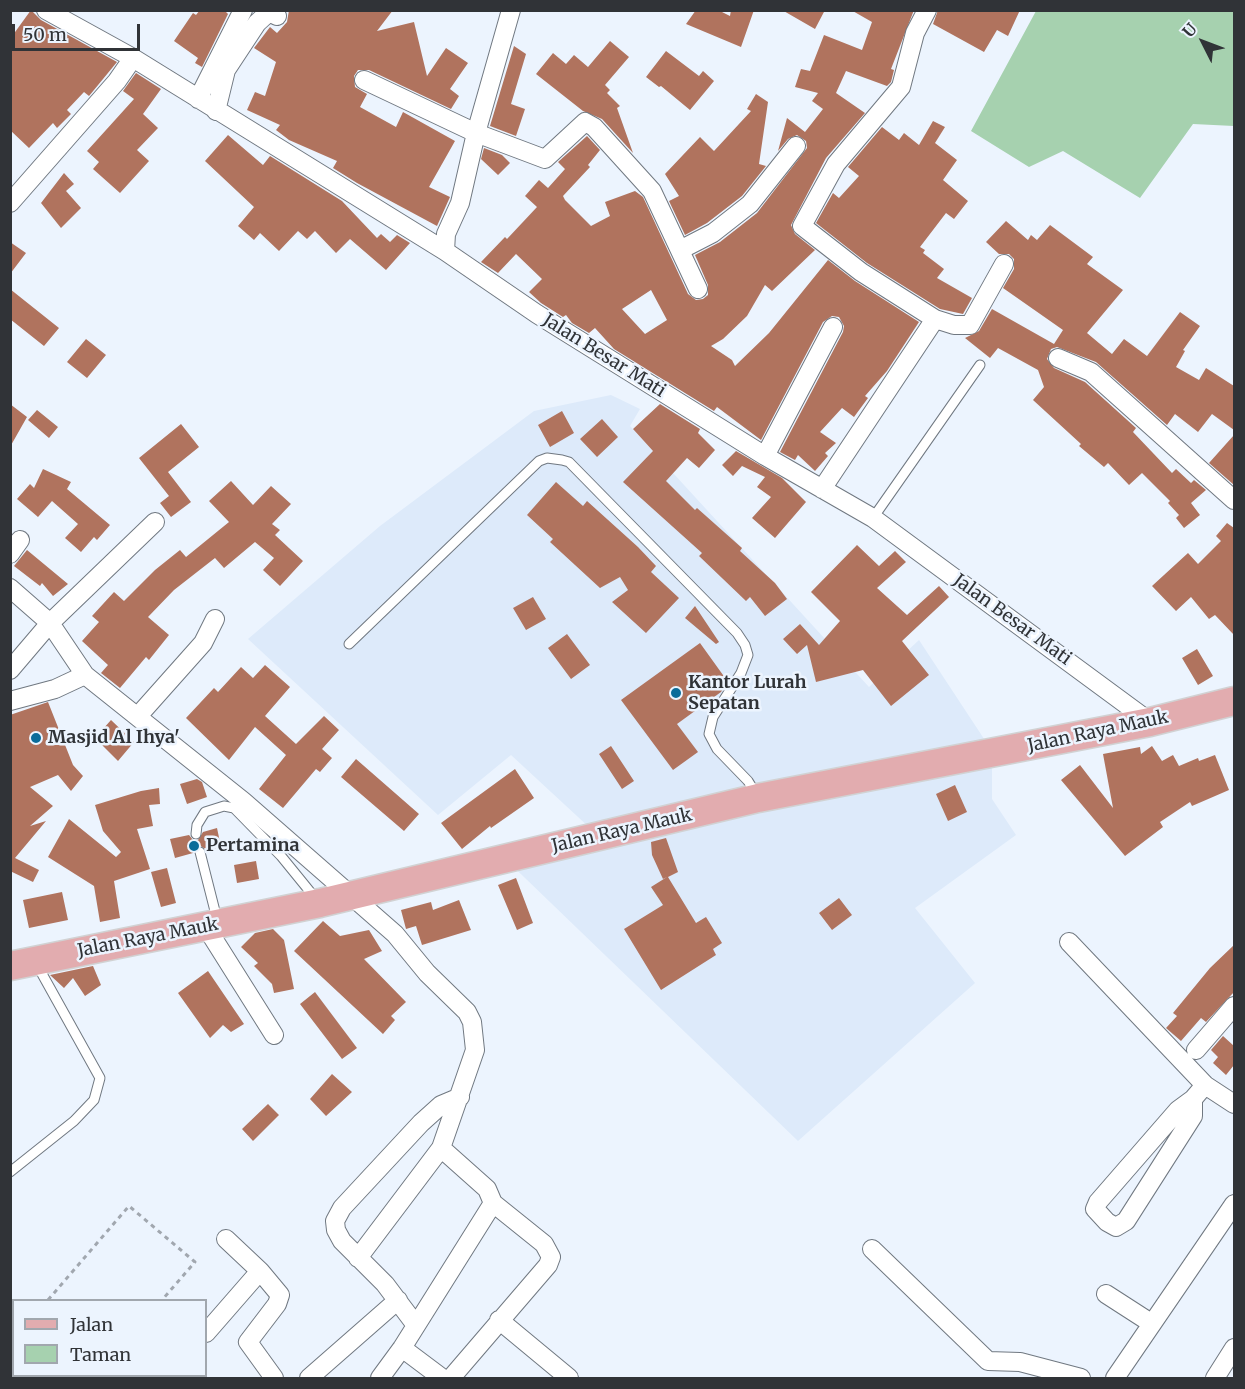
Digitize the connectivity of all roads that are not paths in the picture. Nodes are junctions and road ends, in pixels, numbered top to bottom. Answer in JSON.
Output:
{"nodes":[{"id":1,"x":46,"y":10,"type":"edge"},
{"id":2,"x":243,"y":10,"type":"edge"},
{"id":3,"x":511,"y":10,"type":"edge"},
{"id":4,"x":927,"y":10,"type":"edge"},
{"id":5,"x":277,"y":16,"type":"dead end"},
{"id":6,"x":133,"y":58,"type":"junction"},
{"id":7,"x":364,"y":80,"type":"dead end"},
{"id":8,"x":198,"y":99,"type":"junction"},
{"id":9,"x":216,"y":111,"type":"junction"},
{"id":10,"x":476,"y":133,"type":"junction"},
{"id":11,"x":796,"y":146,"type":"dead end"},
{"id":12,"x":10,"y":203,"type":"edge"},
{"id":13,"x":680,"y":250,"type":"junction"},
{"id":14,"x":445,"y":251,"type":"junction"},
{"id":15,"x":1004,"y":264,"type":"dead end"},
{"id":16,"x":698,"y":289,"type":"dead end"},
{"id":17,"x":935,"y":319,"type":"junction"},
{"id":18,"x":833,"y":327,"type":"dead end"},
{"id":19,"x":1058,"y":358,"type":"dead end"},
{"id":20,"x":980,"y":365,"type":"dead end"},
{"id":21,"x":765,"y":456,"type":"junction"},
{"id":22,"x":822,"y":489,"type":"junction"},
{"id":23,"x":1234,"y":500,"type":"edge"},
{"id":24,"x":873,"y":518,"type":"junction"},
{"id":25,"x":155,"y":522,"type":"dead end"},
{"id":26,"x":10,"y":588,"type":"edge"},
{"id":27,"x":215,"y":619,"type":"dead end"},
{"id":28,"x":50,"y":623,"type":"junction"},
{"id":29,"x":349,"y":644,"type":"dead end"},
{"id":30,"x":10,"y":670,"type":"edge"},
{"id":31,"x":85,"y":675,"type":"junction"},
{"id":32,"x":10,"y":701,"type":"edge"},
{"id":33,"x":1234,"y":701,"type":"edge"},
{"id":34,"x":138,"y":716,"type":"junction"},
{"id":35,"x":1150,"y":722,"type":"junction"},
{"id":36,"x":758,"y":798,"type":"junction"},
{"id":37,"x":196,"y":834,"type":"dead end"},
{"id":38,"x":200,"y":852,"type":"dead end"},
{"id":39,"x":350,"y":894,"type":"junction"},
{"id":40,"x":320,"y":903,"type":"junction"},
{"id":41,"x":212,"y":925,"type":"junction"},
{"id":42,"x":1069,"y":942,"type":"dead end"},
{"id":43,"x":23,"y":964,"type":"edge"},
{"id":44,"x":1234,"y":1006,"type":"edge"},
{"id":45,"x":274,"y":1035,"type":"dead end"},
{"id":46,"x":1196,"y":1050,"type":"dead end"},
{"id":47,"x":1205,"y":1085,"type":"junction"},
{"id":48,"x":459,"y":1097,"type":"junction"},
{"id":49,"x":1192,"y":1100,"type":"junction"},
{"id":50,"x":1234,"y":1104,"type":"edge"},
{"id":51,"x":441,"y":1148,"type":"junction"},
{"id":52,"x":10,"y":1172,"type":"edge"},
{"id":53,"x":493,"y":1203,"type":"junction"},
{"id":54,"x":1234,"y":1204,"type":"edge"},
{"id":55,"x":226,"y":1239,"type":"dead end"},
{"id":56,"x":872,"y":1249,"type":"dead end"},
{"id":57,"x":358,"y":1258,"type":"junction"},
{"id":58,"x":260,"y":1270,"type":"junction"},
{"id":59,"x":1106,"y":1294,"type":"dead end"},
{"id":60,"x":398,"y":1300,"type":"junction"},
{"id":61,"x":499,"y":1320,"type":"junction"},
{"id":62,"x":1151,"y":1323,"type":"junction"},
{"id":63,"x":415,"y":1324,"type":"junction"},
{"id":64,"x":207,"y":1332,"type":"edge"},
{"id":65,"x":402,"y":1348,"type":"junction"},
{"id":66,"x":1234,"y":1348,"type":"edge"},
{"id":67,"x":274,"y":1378,"type":"edge"},
{"id":68,"x":309,"y":1378,"type":"edge"},
{"id":69,"x":380,"y":1378,"type":"edge"},
{"id":70,"x":442,"y":1378,"type":"edge"},
{"id":71,"x":451,"y":1378,"type":"edge"},
{"id":72,"x":570,"y":1378,"type":"edge"},
{"id":73,"x":1081,"y":1378,"type":"edge"},
{"id":74,"x":1115,"y":1378,"type":"edge"},
{"id":75,"x":1215,"y":1378,"type":"edge"}],
"edges":[{"from":1,"to":6,"type":"street","name":"Jalan Besar Mati"},
{"from":2,"to":8,"type":"street"},
{"from":3,"to":10,"type":"street"},
{"from":4,"to":17,"type":"street"},
{"from":5,"to":9,"type":"street"},
{"from":6,"to":8,"type":"street","name":"Jalan Besar Mati"},
{"from":6,"to":12,"type":"street"},
{"from":7,"to":10,"type":"street"},
{"from":8,"to":9,"type":"street","name":"Jalan Besar Mati"},
{"from":9,"to":14,"type":"street","name":"Jalan Besar Mati"},
{"from":10,"to":13,"type":"street"},
{"from":10,"to":14,"type":"street"},
{"from":11,"to":13,"type":"street"},
{"from":13,"to":16,"type":"street"},
{"from":14,"to":21,"type":"street","name":"Jalan Besar Mati"},
{"from":15,"to":17,"type":"street"},
{"from":17,"to":22,"type":"street"},
{"from":18,"to":21,"type":"street"},
{"from":19,"to":23,"type":"street"},
{"from":20,"to":24,"type":"lane"},
{"from":21,"to":22,"type":"street","name":"Jalan Besar Mati"},
{"from":22,"to":24,"type":"street","name":"Jalan Besar Mati"},
{"from":24,"to":35,"type":"street","name":"Jalan Besar Mati"},
{"from":25,"to":28,"type":"street"},
{"from":26,"to":28,"type":"street"},
{"from":27,"to":34,"type":"street"},
{"from":28,"to":30,"type":"street"},
{"from":28,"to":31,"type":"street"},
{"from":29,"to":36,"type":"lane"},
{"from":31,"to":32,"type":"street"},
{"from":31,"to":34,"type":"street"},
{"from":33,"to":35,"type":"main road","name":"Jalan Raya Mauk"},
{"from":34,"to":39,"type":"street"},
{"from":35,"to":36,"type":"main road","name":"Jalan Raya Mauk"},
{"from":36,"to":39,"type":"main road","name":"Jalan Raya Mauk"},
{"from":37,"to":40,"type":"lane"},
{"from":38,"to":41,"type":"lane"},
{"from":39,"to":40,"type":"main road","name":"Jalan Raya Mauk"},
{"from":39,"to":48,"type":"street"},
{"from":40,"to":41,"type":"main road","name":"Jalan Raya Mauk"},
{"from":41,"to":43,"type":"main road","name":"Jalan Raya Mauk"},
{"from":41,"to":45,"type":"street"},
{"from":42,"to":47,"type":"street"},
{"from":43,"to":52,"type":"lane"},
{"from":44,"to":46,"type":"street"},
{"from":47,"to":49,"type":"street"},
{"from":47,"to":50,"type":"street"},
{"from":48,"to":51,"type":"street"},
{"from":48,"to":57,"type":"street"},
{"from":49,"to":49,"type":"street"},
{"from":51,"to":53,"type":"street"},
{"from":51,"to":57,"type":"street"},
{"from":53,"to":61,"type":"street"},
{"from":53,"to":63,"type":"street"},
{"from":54,"to":62,"type":"street"},
{"from":55,"to":58,"type":"street"},
{"from":56,"to":73,"type":"street"},
{"from":57,"to":60,"type":"street"},
{"from":58,"to":64,"type":"street"},
{"from":58,"to":67,"type":"street"},
{"from":59,"to":62,"type":"street"},
{"from":60,"to":63,"type":"street"},
{"from":60,"to":68,"type":"street"},
{"from":61,"to":71,"type":"street"},
{"from":61,"to":72,"type":"street"},
{"from":62,"to":74,"type":"street"},
{"from":63,"to":65,"type":"street"},
{"from":65,"to":69,"type":"street"},
{"from":65,"to":70,"type":"street"},
{"from":66,"to":75,"type":"street"}]}
